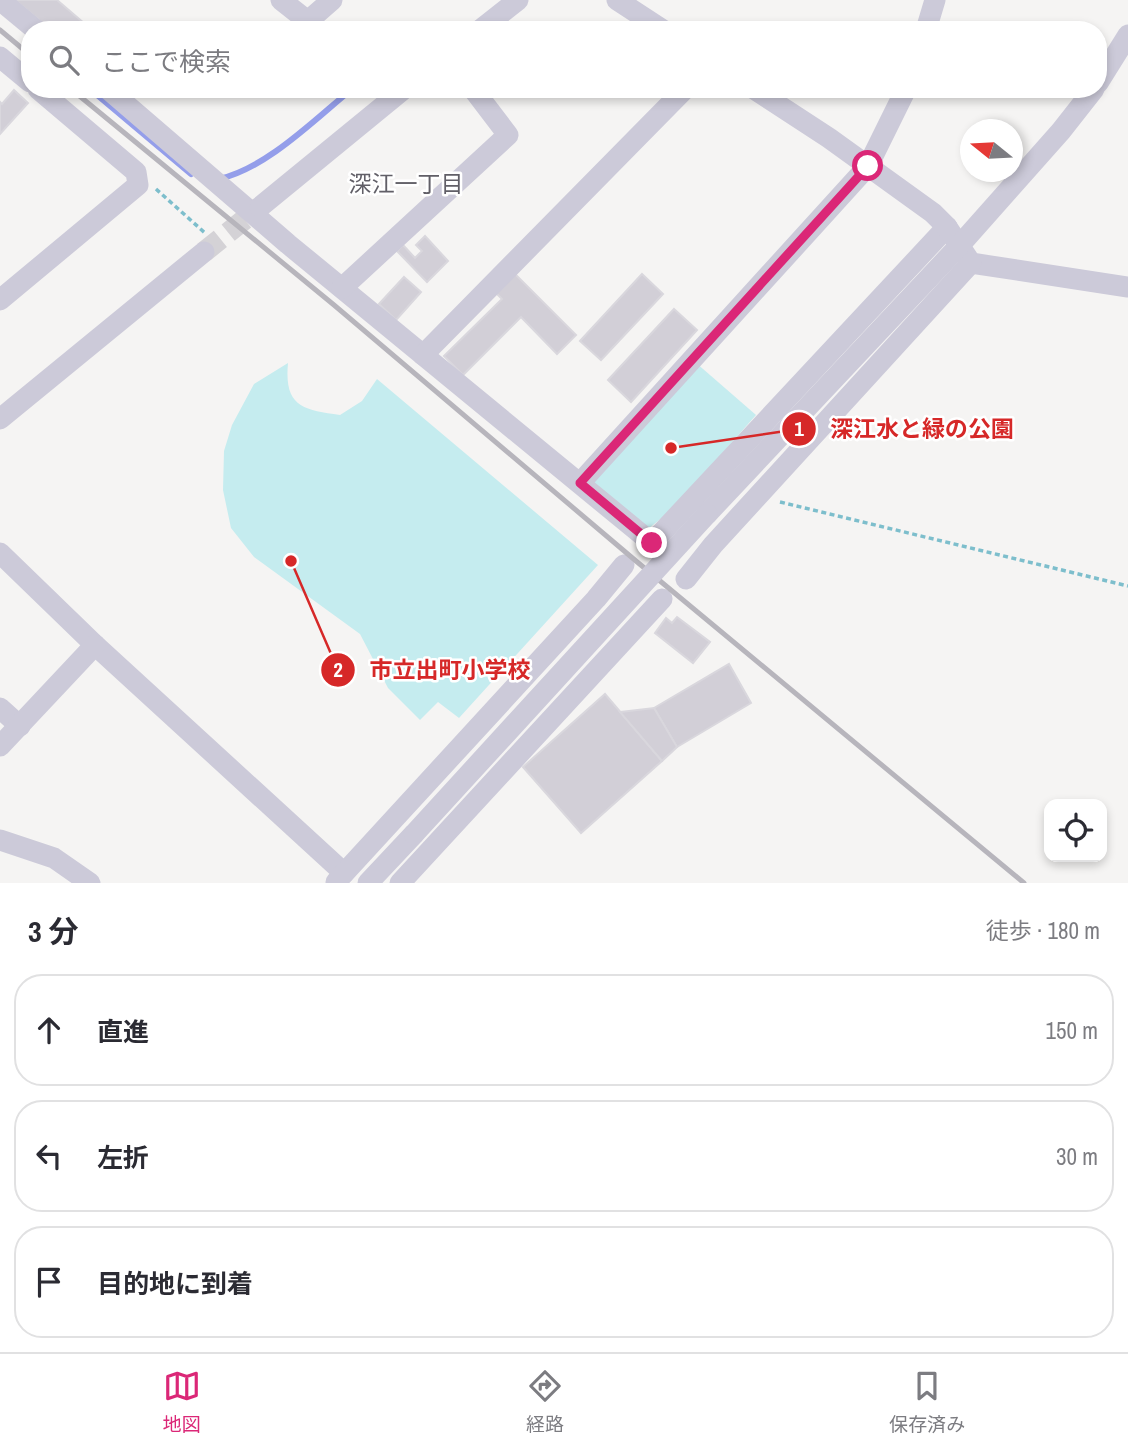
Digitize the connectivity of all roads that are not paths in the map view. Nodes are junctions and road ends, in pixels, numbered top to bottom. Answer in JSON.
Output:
{"nodes":[{"id":1,"x":0,"y":0,"type":"edge"},
{"id":2,"x":281,"y":0,"type":"edge"},
{"id":3,"x":332,"y":0,"type":"edge"},
{"id":4,"x":518,"y":0,"type":"edge"},
{"id":5,"x":617,"y":0,"type":"edge"},
{"id":6,"x":935,"y":0,"type":"edge"},
{"id":7,"x":25,"y":21,"type":"edge"},
{"id":8,"x":307,"y":21,"type":"edge"},
{"id":9,"x":317,"y":21,"type":"edge"},
{"id":10,"x":491,"y":21,"type":"edge"},
{"id":11,"x":649,"y":21,"type":"edge"},
{"id":12,"x":929,"y":21,"type":"edge"},
{"id":13,"x":1128,"y":35,"type":"edge"},
{"id":14,"x":0,"y":57,"type":"edge"},
{"id":15,"x":1122,"y":58,"type":"edge"},
{"id":16,"x":21,"y":74,"type":"edge"},
{"id":17,"x":1107,"y":74,"type":"edge"},
{"id":18,"x":49,"y":98,"type":"edge"},
{"id":19,"x":119,"y":98,"type":"edge"},
{"id":20,"x":393,"y":98,"type":"edge"},
{"id":21,"x":480,"y":98,"type":"edge"},
{"id":22,"x":676,"y":98,"type":"edge"},
{"id":23,"x":767,"y":98,"type":"edge"},
{"id":24,"x":902,"y":98,"type":"edge"},
{"id":25,"x":1087,"y":98,"type":"edge"},
{"id":26,"x":868,"y":166,"type":"junction"},
{"id":27,"x":260,"y":207,"type":"tunnel mouth"},
{"id":28,"x":947,"y":227,"type":"junction"},
{"id":29,"x":204,"y":252,"type":"tunnel mouth"},
{"id":30,"x":965,"y":254,"type":"junction"},
{"id":31,"x":1128,"y":287,"type":"edge"},
{"id":32,"x":5,"y":288,"type":"edge"},
{"id":33,"x":342,"y":288,"type":"junction"},
{"id":34,"x":423,"y":355,"type":"junction"},
{"id":35,"x":0,"y":419,"type":"edge"},
{"id":36,"x":580,"y":483,"type":"junction"},
{"id":37,"x":0,"y":553,"type":"edge"},
{"id":38,"x":624,"y":565,"type":"dead end"},
{"id":39,"x":686,"y":579,"type":"dead end"},
{"id":40,"x":662,"y":599,"type":"dead end"},
{"id":41,"x":95,"y":645,"type":"junction"},
{"id":42,"x":0,"y":708,"type":"edge"},
{"id":43,"x":20,"y":726,"type":"junction"},
{"id":44,"x":0,"y":746,"type":"edge"},
{"id":45,"x":0,"y":841,"type":"edge"},
{"id":46,"x":340,"y":878,"type":"edge"},
{"id":47,"x":90,"y":883,"type":"edge"},
{"id":48,"x":368,"y":883,"type":"edge"},
{"id":49,"x":400,"y":883,"type":"edge"}],
"edges":[{"from":1,"to":7,"type":"street"},
{"from":2,"to":8,"type":"street"},
{"from":3,"to":9,"type":"street"},
{"from":4,"to":10,"type":"street"},
{"from":5,"to":11,"type":"street"},
{"from":6,"to":12,"type":"street"},
{"from":13,"to":15,"type":"street"},
{"from":14,"to":16,"type":"street"},
{"from":15,"to":17,"type":"street"},
{"from":18,"to":32,"type":"street"},
{"from":19,"to":33,"type":"street"},
{"from":20,"to":27,"type":"street"},
{"from":21,"to":33,"type":"street"},
{"from":22,"to":34,"type":"street"},
{"from":23,"to":26,"type":"street"},
{"from":24,"to":26,"type":"street"},
{"from":25,"to":30,"type":"street"},
{"from":26,"to":28,"type":"street"},
{"from":26,"to":36,"type":"street"},
{"from":28,"to":30,"type":"street"},
{"from":28,"to":36,"type":"street"},
{"from":29,"to":35,"type":"street"},
{"from":30,"to":31,"type":"street"},
{"from":30,"to":39,"type":"street"},
{"from":30,"to":48,"type":"street","bridge":true},
{"from":33,"to":34,"type":"street"},
{"from":34,"to":36,"type":"street"},
{"from":37,"to":41,"type":"street"},
{"from":38,"to":46,"type":"street"},
{"from":40,"to":49,"type":"street"},
{"from":41,"to":43,"type":"street"},
{"from":41,"to":46,"type":"street"},
{"from":42,"to":43,"type":"street"},
{"from":43,"to":44,"type":"street"},
{"from":45,"to":47,"type":"street"}]}
